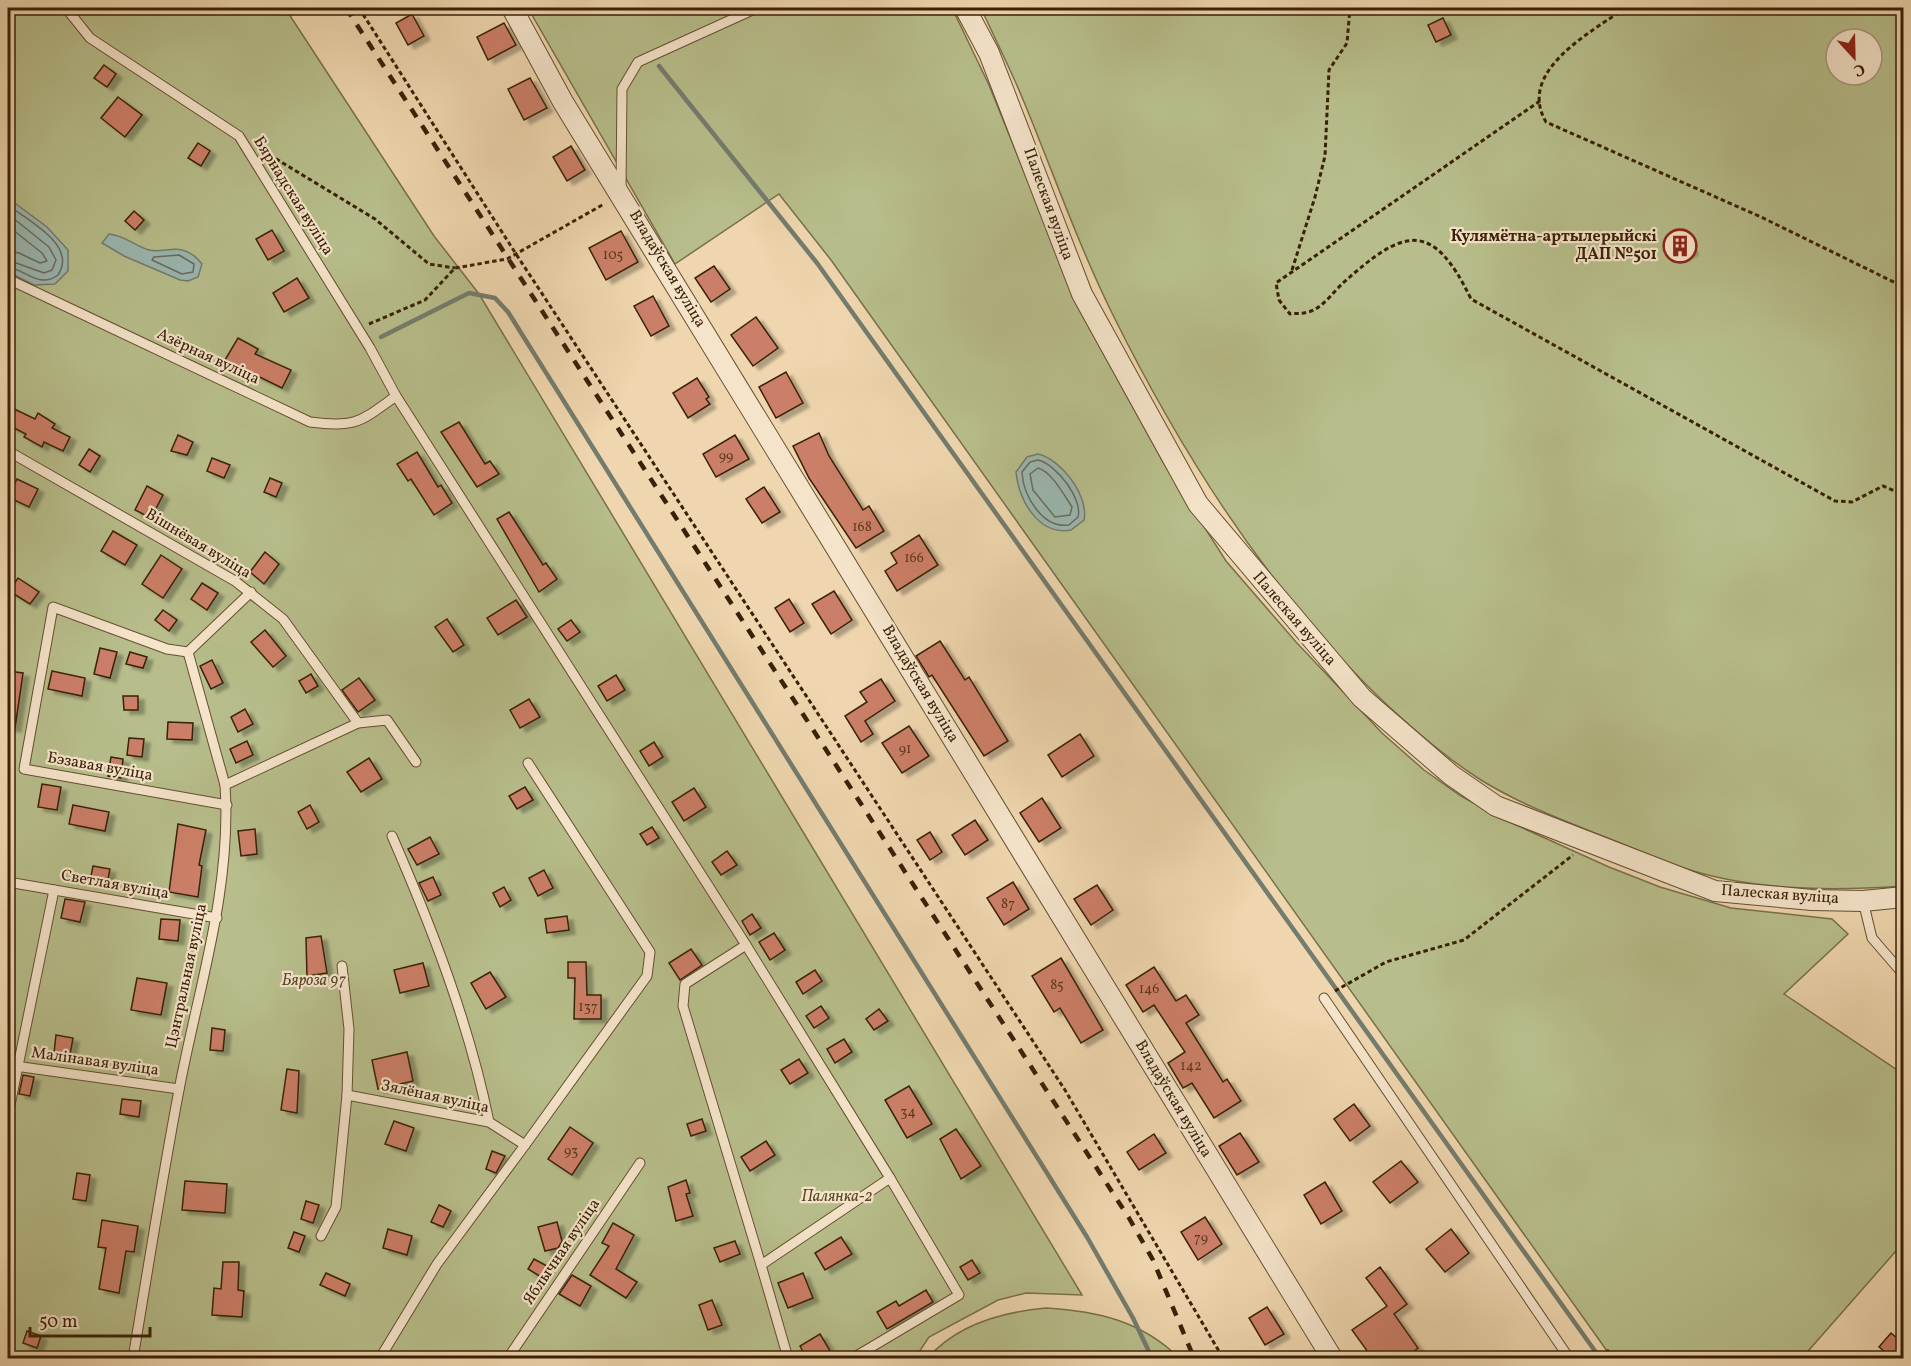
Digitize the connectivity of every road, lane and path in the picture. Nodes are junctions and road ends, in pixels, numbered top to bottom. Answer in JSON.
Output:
{"nodes":[{"id":1,"x":66,"y":8,"type":"edge"},
{"id":2,"x":359,"y":8,"type":"edge"},
{"id":3,"x":512,"y":8,"type":"edge"},
{"id":4,"x":757,"y":8,"type":"edge"},
{"id":5,"x":965,"y":8,"type":"edge"},
{"id":6,"x":1350,"y":8,"type":"edge"},
{"id":7,"x":1625,"y":8,"type":"edge"},
{"id":8,"x":1540,"y":101,"type":"junction"},
{"id":9,"x":239,"y":136,"type":"junction"},
{"id":10,"x":621,"y":194,"type":"junction"},
{"id":11,"x":516,"y":254,"type":"junction"},
{"id":12,"x":455,"y":268,"type":"junction"},
{"id":13,"x":1291,"y":272,"type":"junction"},
{"id":14,"x":8,"y":279,"type":"edge"},
{"id":15,"x":1904,"y":287,"type":"edge"},
{"id":16,"x":358,"y":329,"type":"junction"},
{"id":17,"x":396,"y":396,"type":"junction"},
{"id":18,"x":8,"y":451,"type":"edge"},
{"id":19,"x":1904,"y":495,"type":"edge"},
{"id":20,"x":251,"y":592,"type":"junction"},
{"id":21,"x":188,"y":652,"type":"junction"},
{"id":22,"x":358,"y":723,"type":"junction"},
{"id":23,"x":416,"y":762,"type":"dead end"},
{"id":24,"x":528,"y":763,"type":"dead end"},
{"id":25,"x":225,"y":785,"type":"junction"},
{"id":26,"x":226,"y":805,"type":"junction"},
{"id":27,"x":392,"y":836,"type":"dead end"},
{"id":28,"x":1589,"y":843,"type":"junction"},
{"id":29,"x":8,"y":882,"type":"edge"},
{"id":30,"x":54,"y":890,"type":"junction"},
{"id":31,"x":1904,"y":897,"type":"edge"},
{"id":32,"x":1863,"y":901,"type":"junction"},
{"id":33,"x":217,"y":918,"type":"junction"},
{"id":34,"x":746,"y":945,"type":"junction"},
{"id":35,"x":342,"y":966,"type":"dead end"},
{"id":36,"x":1904,"y":975,"type":"edge"},
{"id":37,"x":1324,"y":998,"type":"joint"},
{"id":38,"x":12,"y":1066,"type":"edge"},
{"id":39,"x":179,"y":1089,"type":"junction"},
{"id":40,"x":347,"y":1095,"type":"junction"},
{"id":41,"x":8,"y":1115,"type":"edge"},
{"id":42,"x":489,"y":1122,"type":"junction"},
{"id":43,"x":525,"y":1145,"type":"junction"},
{"id":44,"x":640,"y":1163,"type":"dead end"},
{"id":45,"x":890,"y":1178,"type":"junction"},
{"id":46,"x":321,"y":1236,"type":"dead end"},
{"id":47,"x":761,"y":1264,"type":"junction"},
{"id":48,"x":1609,"y":1350,"type":"dead end"},
{"id":49,"x":133,"y":1359,"type":"edge"},
{"id":50,"x":380,"y":1359,"type":"edge"},
{"id":51,"x":508,"y":1359,"type":"edge"},
{"id":52,"x":788,"y":1359,"type":"edge"},
{"id":53,"x":853,"y":1359,"type":"edge"},
{"id":54,"x":1223,"y":1359,"type":"edge"},
{"id":55,"x":1332,"y":1359,"type":"edge"},
{"id":56,"x":1569,"y":1359,"type":"edge"},
{"id":57,"x":1602,"y":1359,"type":"edge"}],
"edges":[{"from":1,"to":9,"type":"lane","name":"Бярнадская вуліца"},
{"from":2,"to":11,"type":"path"},
{"from":3,"to":10,"type":"street","name":"Владаўская вуліца"},
{"from":4,"to":10,"type":"lane"},
{"from":5,"to":28,"type":"street","name":"Палеская вуліца"},
{"from":6,"to":13,"type":"path"},
{"from":7,"to":8,"type":"path"},
{"from":8,"to":13,"type":"path"},
{"from":8,"to":15,"type":"path"},
{"from":9,"to":12,"type":"path"},
{"from":9,"to":16,"type":"lane","name":"Бярнадская вуліца"},
{"from":10,"to":11,"type":"path"},
{"from":10,"to":55,"type":"street","name":"Владаўская вуліца"},
{"from":11,"to":12,"type":"path"},
{"from":11,"to":54,"type":"path"},
{"from":12,"to":16,"type":"path"},
{"from":13,"to":19,"type":"path"},
{"from":14,"to":17,"type":"lane","name":"Азёрная вуліца"},
{"from":16,"to":17,"type":"lane","name":"Бярнадская вуліца"},
{"from":17,"to":34,"type":"lane","name":"Бярнадская вуліца"},
{"from":18,"to":20,"type":"lane","name":"Вішнёвая вуліца"},
{"from":20,"to":21,"type":"lane"},
{"from":20,"to":22,"type":"lane","name":"Вішнёвая вуліца"},
{"from":21,"to":25,"type":"lane","name":"Цэнтральная вуліца"},
{"from":21,"to":26,"type":"lane","name":"Бэзавая вуліца"},
{"from":22,"to":23,"type":"lane"},
{"from":22,"to":25,"type":"lane"},
{"from":24,"to":43,"type":"lane"},
{"from":25,"to":26,"type":"lane","name":"Цэнтральная вуліца"},
{"from":26,"to":33,"type":"lane","name":"Цэнтральная вуліца"},
{"from":27,"to":42,"type":"lane"},
{"from":28,"to":32,"type":"street","name":"Палеская вуліца"},
{"from":28,"to":37,"type":"path"},
{"from":29,"to":30,"type":"lane","name":"Светлая вуліца"},
{"from":30,"to":33,"type":"lane","name":"Светлая вуліца"},
{"from":30,"to":38,"type":"lane"},
{"from":31,"to":32,"type":"street","name":"Палеская вуліца"},
{"from":32,"to":36,"type":"lane"},
{"from":33,"to":39,"type":"lane","name":"Цэнтральная вуліца"},
{"from":34,"to":45,"type":"lane","name":"Бярнадская вуліца"},
{"from":34,"to":47,"type":"lane"},
{"from":35,"to":40,"type":"lane"},
{"from":37,"to":56,"type":"lane"},
{"from":38,"to":39,"type":"lane","name":"Малінавая вуліца"},
{"from":38,"to":41,"type":"lane"},
{"from":39,"to":49,"type":"lane","name":"Цэнтральная вуліца"},
{"from":40,"to":42,"type":"lane","name":"Зялёная вуліца"},
{"from":40,"to":46,"type":"lane"},
{"from":42,"to":43,"type":"lane","name":"Зялёная вуліца"},
{"from":43,"to":50,"type":"lane"},
{"from":44,"to":51,"type":"lane","name":"Яблычная вуліца"},
{"from":45,"to":47,"type":"lane"},
{"from":45,"to":53,"type":"lane","name":"Бярнадская вуліца"},
{"from":47,"to":52,"type":"lane"},
{"from":48,"to":57,"type":"path"}]}
